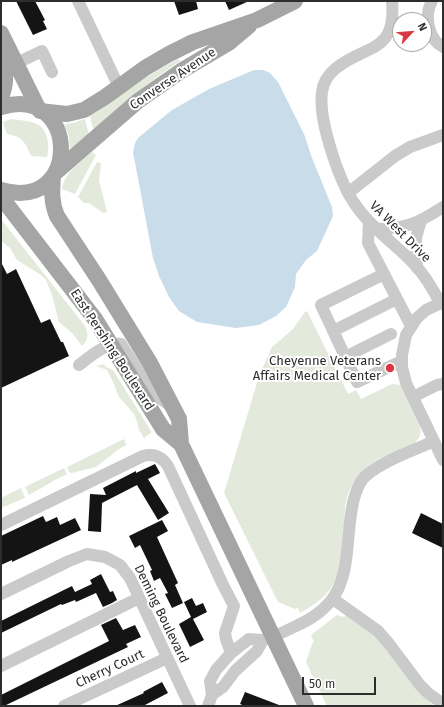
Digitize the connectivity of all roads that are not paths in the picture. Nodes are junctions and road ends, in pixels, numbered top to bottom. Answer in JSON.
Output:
{"nodes":[{"id":1,"x":78,"y":1,"type":"edge"},
{"id":2,"x":295,"y":1,"type":"edge"},
{"id":3,"x":392,"y":1,"type":"edge"},
{"id":4,"x":432,"y":1,"type":"edge"},
{"id":5,"x":393,"y":12,"type":"edge"},
{"id":6,"x":428,"y":12,"type":"edge"},
{"id":7,"x":257,"y":20,"type":"junction"},
{"id":8,"x":392,"y":32,"type":"edge"},
{"id":9,"x":1,"y":33,"type":"edge"},
{"id":10,"x":432,"y":35,"type":"edge"},
{"id":11,"x":443,"y":47,"type":"edge"},
{"id":12,"x":6,"y":55,"type":"edge"},
{"id":13,"x":52,"y":72,"type":"dead end"},
{"id":14,"x":119,"y":87,"type":"junction"},
{"id":15,"x":1,"y":97,"type":"edge"},
{"id":16,"x":1,"y":107,"type":"edge"},
{"id":17,"x":40,"y":110,"type":"junction"},
{"id":18,"x":443,"y":134,"type":"edge"},
{"id":19,"x":54,"y":175,"type":"junction"},
{"id":20,"x":1,"y":190,"type":"edge"},
{"id":21,"x":348,"y":193,"type":"junction"},
{"id":22,"x":1,"y":197,"type":"edge"},
{"id":23,"x":443,"y":207,"type":"edge"},
{"id":24,"x":421,"y":220,"type":"junction"},
{"id":25,"x":372,"y":226,"type":"junction"},
{"id":26,"x":417,"y":268,"type":"junction"},
{"id":27,"x":384,"y":274,"type":"junction"},
{"id":28,"x":397,"y":299,"type":"junction"},
{"id":29,"x":441,"y":303,"type":"edge"},
{"id":30,"x":411,"y":326,"type":"junction"},
{"id":31,"x":333,"y":331,"type":"junction"},
{"id":32,"x":391,"y":334,"type":"dead end"},
{"id":33,"x":111,"y":345,"type":"junction"},
{"id":34,"x":345,"y":356,"type":"junction"},
{"id":35,"x":402,"y":361,"type":"junction"},
{"id":36,"x":79,"y":365,"type":"dead end"},
{"id":37,"x":443,"y":384,"type":"edge"},
{"id":38,"x":413,"y":397,"type":"junction"},
{"id":39,"x":172,"y":406,"type":"junction"},
{"id":40,"x":434,"y":441,"type":"junction"},
{"id":41,"x":181,"y":444,"type":"junction"},
{"id":42,"x":443,"y":460,"type":"edge"},
{"id":43,"x":1,"y":525,"type":"edge"},
{"id":44,"x":1,"y":594,"type":"edge"},
{"id":45,"x":139,"y":598,"type":"junction"},
{"id":46,"x":333,"y":599,"type":"junction"},
{"id":47,"x":268,"y":638,"type":"junction"},
{"id":48,"x":231,"y":654,"type":"junction"},
{"id":49,"x":167,"y":658,"type":"junction"},
{"id":50,"x":1,"y":666,"type":"edge"},
{"id":51,"x":210,"y":700,"type":"edge"},
{"id":52,"x":443,"y":704,"type":"edge"},
{"id":53,"x":64,"y":706,"type":"edge"},
{"id":54,"x":190,"y":706,"type":"edge"},
{"id":55,"x":306,"y":706,"type":"edge"}],
"edges":[{"from":1,"to":14,"type":"street"},
{"from":2,"to":7,"type":"main road","name":"Converse Avenue"},
{"from":3,"to":5,"type":"street","name":"VA West Drive"},
{"from":4,"to":6,"type":"street"},
{"from":7,"to":14,"type":"main road","name":"Converse Avenue"},
{"from":7,"to":19,"type":"main road","name":"Converse Avenue"},
{"from":8,"to":21,"type":"street","name":"VA West Drive"},
{"from":9,"to":12,"type":"main road","name":"East Pershing Boulevard"},
{"from":10,"to":11,"type":"street"},
{"from":12,"to":13,"type":"street"},
{"from":12,"to":15,"type":"main road","name":"East Pershing Boulevard"},
{"from":12,"to":17,"type":"main road","name":"East Pershing Boulevard"},
{"from":14,"to":17,"type":"main road","name":"Converse Avenue"},
{"from":16,"to":17,"type":"main road","name":"East Pershing Boulevard"},
{"from":17,"to":19,"type":"main road","name":"East Pershing Boulevard"},
{"from":18,"to":21,"type":"street"},
{"from":19,"to":20,"type":"main road"},
{"from":19,"to":39,"type":"main road","name":"East Pershing Boulevard"},
{"from":21,"to":25,"type":"street","name":"VA West Drive"},
{"from":22,"to":33,"type":"main road","name":"East Pershing Boulevard"},
{"from":23,"to":24,"type":"street"},
{"from":24,"to":25,"type":"street"},
{"from":24,"to":26,"type":"street"},
{"from":25,"to":26,"type":"street","name":"VA West Drive"},
{"from":25,"to":27,"type":"street"},
{"from":26,"to":29,"type":"street","name":"VA West Drive"},
{"from":27,"to":28,"type":"street"},
{"from":27,"to":31,"type":"street"},
{"from":28,"to":30,"type":"street"},
{"from":28,"to":31,"type":"street"},
{"from":29,"to":30,"type":"street"},
{"from":30,"to":35,"type":"street"},
{"from":31,"to":34,"type":"street"},
{"from":32,"to":34,"type":"street"},
{"from":33,"to":36,"type":"street"},
{"from":33,"to":39,"type":"street"},
{"from":33,"to":41,"type":"main road","name":"East Pershing Boulevard"},
{"from":34,"to":35,"type":"street"},
{"from":35,"to":38,"type":"street"},
{"from":37,"to":38,"type":"street"},
{"from":38,"to":40,"type":"street"},
{"from":39,"to":41,"type":"main road","name":"East Pershing Boulevard"},
{"from":40,"to":42,"type":"street"},
{"from":40,"to":46,"type":"street"},
{"from":41,"to":47,"type":"main road","name":"East Pershing Boulevard"},
{"from":43,"to":48,"type":"street"},
{"from":44,"to":45,"type":"street","name":"Deming Boulevard"},
{"from":45,"to":49,"type":"street","name":"Deming Boulevard"},
{"from":45,"to":50,"type":"street"},
{"from":46,"to":47,"type":"street"},
{"from":46,"to":52,"type":"street"},
{"from":47,"to":48,"type":"street"},
{"from":47,"to":51,"type":"street"},
{"from":47,"to":55,"type":"main road","name":"East Pershing Boulevard"},
{"from":48,"to":51,"type":"street"},
{"from":49,"to":53,"type":"street","name":"Cherry Court"},
{"from":49,"to":54,"type":"street","name":"Deming Boulevard"}]}
